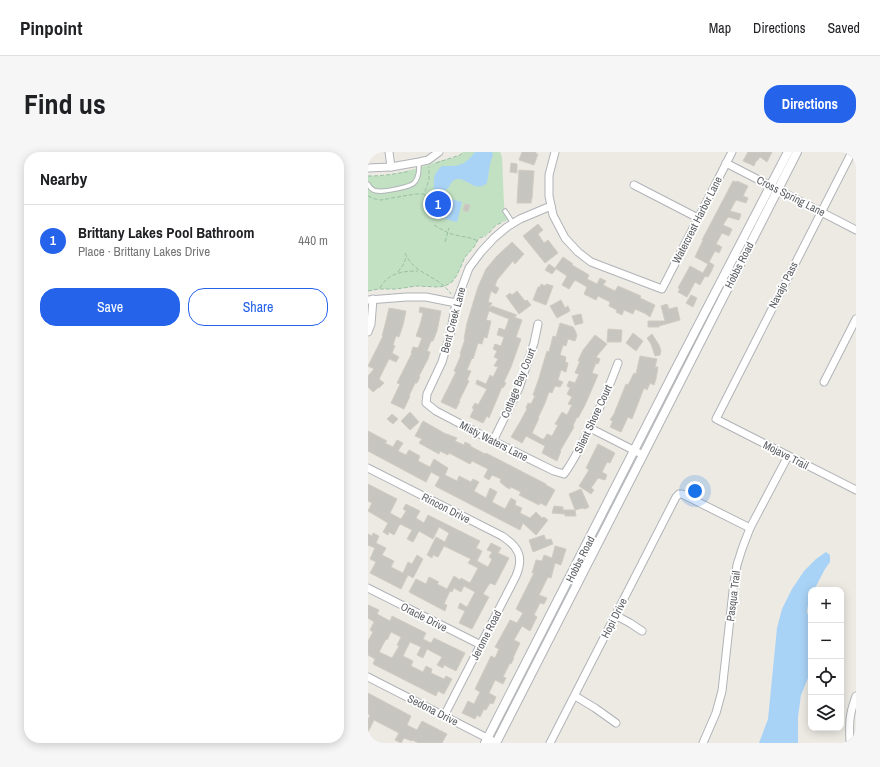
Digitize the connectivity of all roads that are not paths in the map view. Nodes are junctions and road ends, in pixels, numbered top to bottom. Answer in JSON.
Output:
{"nodes":[{"id":1,"x":389,"y":152,"type":"edge"},
{"id":2,"x":439,"y":152,"type":"edge"},
{"id":3,"x":555,"y":152,"type":"edge"},
{"id":4,"x":732,"y":152,"type":"edge"},
{"id":5,"x":788,"y":152,"type":"edge"},
{"id":6,"x":797,"y":152,"type":"edge"},
{"id":7,"x":852,"y":152,"type":"edge"},
{"id":8,"x":419,"y":162,"type":"junction"},
{"id":9,"x":726,"y":163,"type":"junction"},
{"id":10,"x":390,"y":167,"type":"junction"},
{"id":11,"x":368,"y":168,"type":"edge"},
{"id":12,"x":368,"y":184,"type":"edge"},
{"id":13,"x":634,"y":185,"type":"dead end"},
{"id":14,"x":774,"y":188,"type":"junction"},
{"id":15,"x":551,"y":206,"type":"junction"},
{"id":16,"x":505,"y":211,"type":"dead end"},
{"id":17,"x":821,"y":212,"type":"junction"},
{"id":18,"x":698,"y":218,"type":"junction"},
{"id":19,"x":512,"y":221,"type":"junction"},
{"id":20,"x":856,"y":230,"type":"edge"},
{"id":21,"x":371,"y":299,"type":"edge"},
{"id":22,"x":456,"y":303,"type":"junction"},
{"id":23,"x":856,"y":319,"type":"edge"},
{"id":24,"x":538,"y":324,"type":"dead end"},
{"id":25,"x":368,"y":332,"type":"edge"},
{"id":26,"x":618,"y":362,"type":"dead end"},
{"id":27,"x":673,"y":374,"type":"junction"},
{"id":28,"x":682,"y":378,"type":"junction"},
{"id":29,"x":824,"y":382,"type":"dead end"},
{"id":30,"x":426,"y":403,"type":"joint"},
{"id":31,"x":716,"y":419,"type":"joint"},
{"id":32,"x":590,"y":428,"type":"junction"},
{"id":33,"x":494,"y":441,"type":"junction"},
{"id":34,"x":635,"y":450,"type":"junction"},
{"id":35,"x":644,"y":455,"type":"junction"},
{"id":36,"x":788,"y":456,"type":"junction"},
{"id":37,"x":368,"y":468,"type":"edge"},
{"id":38,"x":564,"y":474,"type":"joint"},
{"id":39,"x":856,"y":490,"type":"edge"},
{"id":40,"x":750,"y":528,"type":"junction"},
{"id":41,"x":519,"y":553,"type":"joint"},
{"id":42,"x":368,"y":588,"type":"edge"},
{"id":43,"x":615,"y":615,"type":"junction"},
{"id":44,"x":642,"y":631,"type":"dead end"},
{"id":45,"x":481,"y":645,"type":"junction"},
{"id":46,"x":368,"y":677,"type":"edge"},
{"id":47,"x":575,"y":696,"type":"junction"},
{"id":48,"x":856,"y":696,"type":"edge"},
{"id":49,"x":444,"y":716,"type":"junction"},
{"id":50,"x":616,"y":723,"type":"dead end"},
{"id":51,"x":487,"y":741,"type":"edge"},
{"id":52,"x":496,"y":743,"type":"edge"},
{"id":53,"x":550,"y":743,"type":"edge"},
{"id":54,"x":703,"y":743,"type":"edge"},
{"id":55,"x":850,"y":743,"type":"edge"}],
"edges":[{"from":1,"to":10,"type":"street"},
{"from":2,"to":8,"type":"street"},
{"from":3,"to":15,"type":"street"},
{"from":4,"to":9,"type":"street","name":"Watercrest Harbor Lane"},
{"from":5,"to":14,"type":"street","name":"Hobbs Road"},
{"from":6,"to":14,"type":"street","name":"Hobbs Road"},
{"from":7,"to":17,"type":"street","name":"Navajo Pass"},
{"from":8,"to":10,"type":"street"},
{"from":8,"to":12,"type":"lane"},
{"from":9,"to":14,"type":"street","name":"Cross Spring Lane"},
{"from":9,"to":18,"type":"street","name":"Watercrest Harbor Lane"},
{"from":10,"to":11,"type":"street"},
{"from":13,"to":18,"type":"street"},
{"from":14,"to":17,"type":"street","name":"Cross Spring Lane"},
{"from":14,"to":27,"type":"street","name":"Hobbs Road"},
{"from":14,"to":28,"type":"street","name":"Hobbs Road"},
{"from":15,"to":18,"type":"street","name":"Watercrest Harbor Lane"},
{"from":15,"to":19,"type":"street","name":"Bent Creek Lane"},
{"from":16,"to":19,"type":"lane"},
{"from":17,"to":20,"type":"street","name":"Cross Spring Lane"},
{"from":17,"to":31,"type":"street","name":"Navajo Pass"},
{"from":19,"to":22,"type":"street","name":"Bent Creek Lane"},
{"from":21,"to":22,"type":"street"},
{"from":21,"to":25,"type":"street"},
{"from":22,"to":30,"type":"street","name":"Bent Creek Lane"},
{"from":23,"to":29,"type":"street"},
{"from":24,"to":33,"type":"street","name":"Cottage Bay Court"},
{"from":26,"to":32,"type":"street","name":"Silent Shore Court"},
{"from":27,"to":28,"type":"street"},
{"from":27,"to":34,"type":"street","name":"Hobbs Road"},
{"from":28,"to":35,"type":"street","name":"Hobbs Road"},
{"from":30,"to":33,"type":"street","name":"Misty Waters Lane"},
{"from":31,"to":36,"type":"street","name":"Mojave Trail"},
{"from":32,"to":34,"type":"street"},
{"from":32,"to":38,"type":"street","name":"Silent Shore Court"},
{"from":33,"to":38,"type":"street","name":"Misty Waters Lane"},
{"from":34,"to":35,"type":"street"},
{"from":34,"to":51,"type":"street","name":"Hobbs Road"},
{"from":35,"to":52,"type":"street","name":"Hobbs Road"},
{"from":36,"to":39,"type":"street","name":"Mojave Trail"},
{"from":36,"to":40,"type":"street","name":"Pasqua Trail"},
{"from":37,"to":41,"type":"street","name":"Rincon Drive"},
{"from":40,"to":43,"type":"street","name":"Hopi Drive"},
{"from":40,"to":54,"type":"street","name":"Pasqua Trail"},
{"from":41,"to":45,"type":"street","name":"Jerome Road"},
{"from":42,"to":45,"type":"street","name":"Oracle Drive"},
{"from":43,"to":44,"type":"street"},
{"from":43,"to":47,"type":"street","name":"Hopi Drive"},
{"from":45,"to":49,"type":"street","name":"Jerome Road"},
{"from":46,"to":49,"type":"street","name":"Sedona Drive"},
{"from":47,"to":50,"type":"street"},
{"from":47,"to":53,"type":"street","name":"Hopi Drive"},
{"from":48,"to":55,"type":"street"},
{"from":49,"to":51,"type":"street","name":"Sedona Drive"},
{"from":51,"to":52,"type":"street","name":"Sedona Drive"}]}
